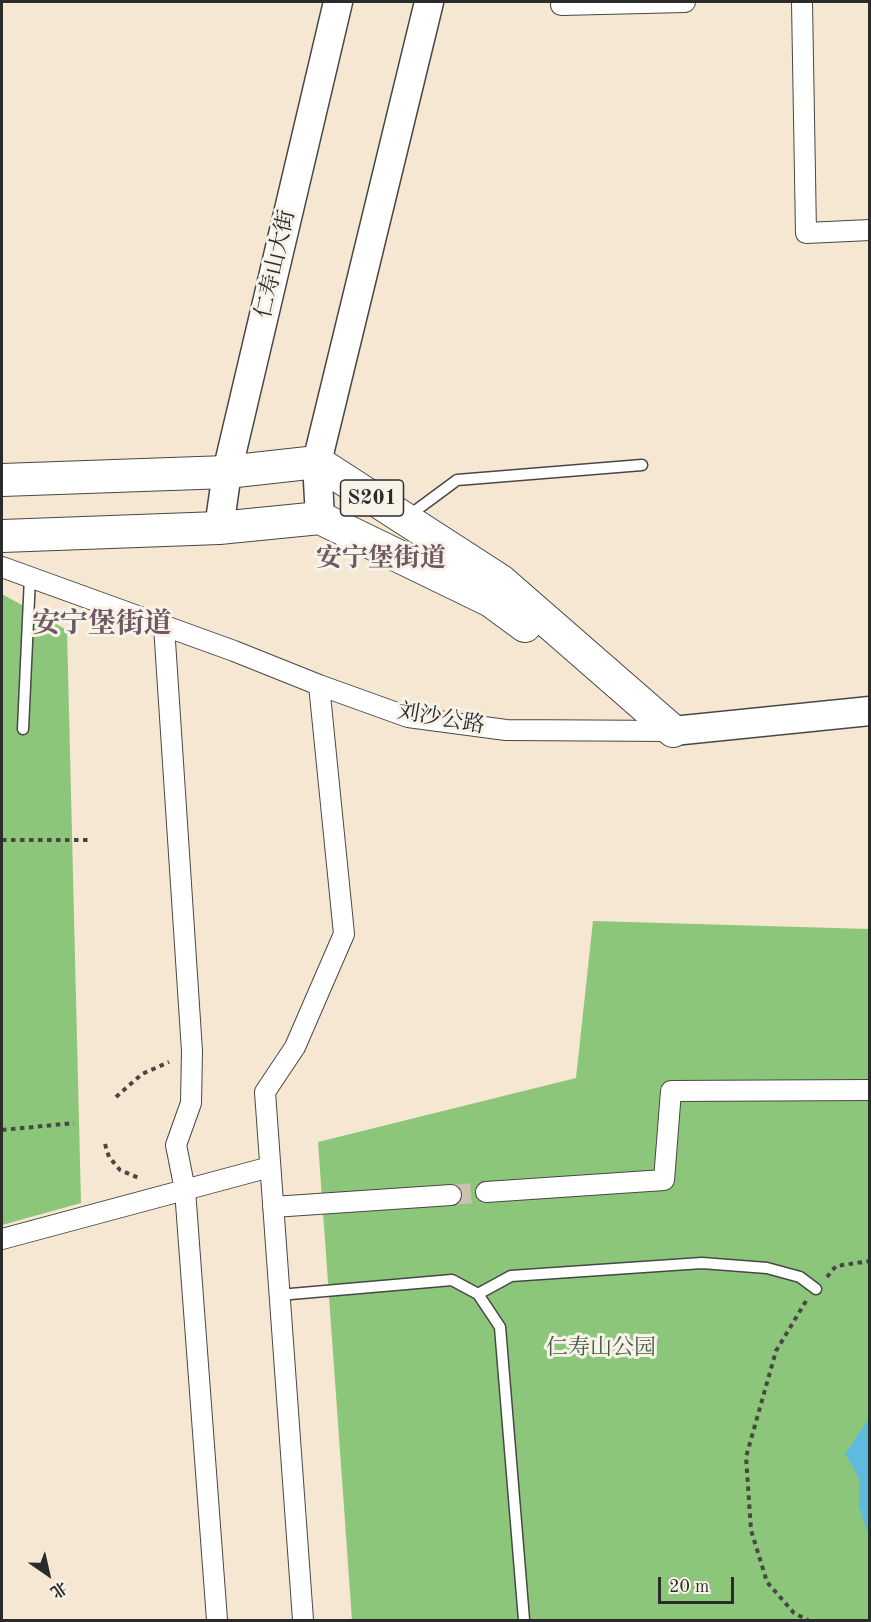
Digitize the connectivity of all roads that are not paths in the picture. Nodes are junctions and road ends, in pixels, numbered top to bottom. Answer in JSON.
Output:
{"nodes":[{"id":1,"x":338,"y":2,"type":"edge"},
{"id":2,"x":429,"y":2,"type":"edge"},
{"id":3,"x":685,"y":2,"type":"edge"},
{"id":4,"x":802,"y":2,"type":"edge"},
{"id":5,"x":561,"y":5,"type":"dead end"},
{"id":6,"x":870,"y":230,"type":"edge"},
{"id":7,"x":317,"y":462,"type":"junction"},
{"id":8,"x":642,"y":465,"type":"dead end"},
{"id":9,"x":227,"y":472,"type":"junction"},
{"id":10,"x":2,"y":480,"type":"edge"},
{"id":11,"x":320,"y":518,"type":"junction"},
{"id":12,"x":404,"y":519,"type":"junction"},
{"id":13,"x":219,"y":528,"type":"junction"},
{"id":14,"x":2,"y":536,"type":"edge"},
{"id":15,"x":2,"y":567,"type":"edge"},
{"id":16,"x":30,"y":577,"type":"junction"},
{"id":17,"x":164,"y":626,"type":"junction"},
{"id":18,"x":320,"y":685,"type":"junction"},
{"id":19,"x":870,"y":711,"type":"edge"},
{"id":20,"x":23,"y":729,"type":"dead end"},
{"id":21,"x":673,"y":731,"type":"junction"},
{"id":22,"x":870,"y":1090,"type":"edge"},
{"id":23,"x":270,"y":1167,"type":"junction"},
{"id":24,"x":185,"y":1190,"type":"junction"},
{"id":25,"x":486,"y":1192,"type":"tunnel mouth"},
{"id":26,"x":451,"y":1195,"type":"tunnel mouth"},
{"id":27,"x":273,"y":1207,"type":"junction"},
{"id":28,"x":2,"y":1239,"type":"edge"},
{"id":29,"x":816,"y":1289,"type":"road end"},
{"id":30,"x":478,"y":1294,"type":"junction"},
{"id":31,"x":279,"y":1295,"type":"junction"},
{"id":32,"x":216,"y":1620,"type":"edge"},
{"id":33,"x":303,"y":1620,"type":"edge"},
{"id":34,"x":524,"y":1620,"type":"edge"}],
"edges":[{"from":1,"to":9,"type":"main road","name":"仁寿山大街"},
{"from":2,"to":7,"type":"main road"},
{"from":3,"to":5,"type":"street"},
{"from":4,"to":6,"type":"street"},
{"from":7,"to":9,"type":"main road","number":"S201"},
{"from":7,"to":11,"type":"main road"},
{"from":7,"to":12,"type":"main road","number":"S201"},
{"from":8,"to":12,"type":"lane"},
{"from":9,"to":10,"type":"main road","number":"S201"},
{"from":9,"to":13,"type":"main road","name":"仁寿山大街"},
{"from":11,"to":13,"type":"main road","number":"S201"},
{"from":11,"to":21,"type":"main road","number":"S201"},
{"from":12,"to":21,"type":"main road","number":"S201"},
{"from":13,"to":14,"type":"main road","number":"S201"},
{"from":15,"to":16,"type":"street","name":"刘沙公路"},
{"from":16,"to":17,"type":"street","name":"刘沙公路"},
{"from":16,"to":20,"type":"lane"},
{"from":17,"to":18,"type":"street","name":"刘沙公路"},
{"from":17,"to":24,"type":"street"},
{"from":18,"to":21,"type":"street","name":"刘沙公路"},
{"from":18,"to":23,"type":"street"},
{"from":19,"to":21,"type":"main road","name":"刘沙公路"},
{"from":22,"to":25,"type":"street"},
{"from":23,"to":24,"type":"street"},
{"from":23,"to":27,"type":"street"},
{"from":24,"to":28,"type":"street"},
{"from":24,"to":32,"type":"street"},
{"from":26,"to":27,"type":"street"},
{"from":27,"to":31,"type":"street"},
{"from":29,"to":30,"type":"lane"},
{"from":30,"to":31,"type":"lane"},
{"from":30,"to":34,"type":"lane"},
{"from":31,"to":33,"type":"street"}]}
